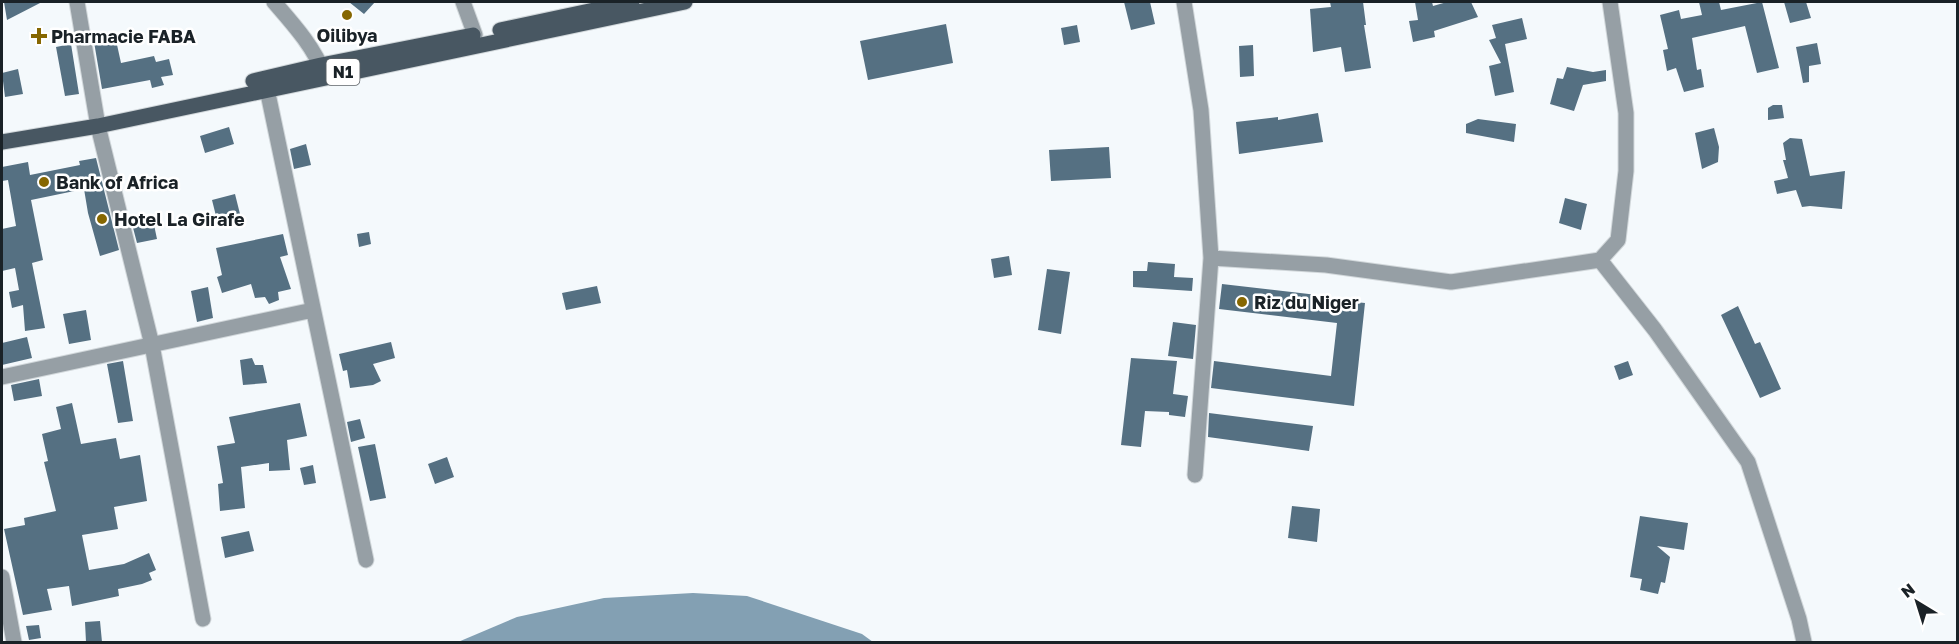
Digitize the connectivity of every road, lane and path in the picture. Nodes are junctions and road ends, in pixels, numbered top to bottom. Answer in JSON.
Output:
{"nodes":[{"id":1,"x":77,"y":2,"type":"edge"},
{"id":2,"x":274,"y":2,"type":"edge"},
{"id":3,"x":463,"y":2,"type":"edge"},
{"id":4,"x":632,"y":2,"type":"edge"},
{"id":5,"x":685,"y":2,"type":"edge"},
{"id":6,"x":1184,"y":2,"type":"edge"},
{"id":7,"x":1610,"y":2,"type":"edge"},
{"id":8,"x":475,"y":35,"type":"junction"},
{"id":9,"x":323,"y":71,"type":"junction"},
{"id":10,"x":267,"y":89,"type":"junction"},
{"id":11,"x":97,"y":121,"type":"junction"},
{"id":12,"x":2,"y":132,"type":"edge"},
{"id":13,"x":2,"y":142,"type":"edge"},
{"id":14,"x":1211,"y":258,"type":"junction"},
{"id":15,"x":1600,"y":260,"type":"junction"},
{"id":16,"x":313,"y":310,"type":"junction"},
{"id":17,"x":152,"y":345,"type":"junction"},
{"id":18,"x":2,"y":376,"type":"edge"},
{"id":19,"x":1195,"y":475,"type":"dead end"},
{"id":20,"x":366,"y":560,"type":"dead end"},
{"id":21,"x":2,"y":577,"type":"edge"},
{"id":22,"x":203,"y":619,"type":"dead end"},
{"id":23,"x":14,"y":642,"type":"edge"},
{"id":24,"x":1804,"y":642,"type":"edge"}],
"edges":[{"from":1,"to":11,"type":"street"},
{"from":2,"to":9,"type":"street"},
{"from":3,"to":8,"type":"street"},
{"from":4,"to":8,"type":"main road","number":"N1"},
{"from":5,"to":9,"type":"main road","number":"N1"},
{"from":6,"to":14,"type":"street"},
{"from":7,"to":15,"type":"street"},
{"from":8,"to":9,"type":"main road","number":"N1"},
{"from":9,"to":10,"type":"main road","number":"N1"},
{"from":9,"to":11,"type":"main road","number":"N1"},
{"from":10,"to":11,"type":"main road","number":"N1"},
{"from":10,"to":16,"type":"street"},
{"from":11,"to":12,"type":"main road","number":"N1"},
{"from":11,"to":13,"type":"main road","number":"N1"},
{"from":11,"to":17,"type":"street"},
{"from":14,"to":15,"type":"street"},
{"from":14,"to":19,"type":"street"},
{"from":15,"to":24,"type":"street"},
{"from":16,"to":17,"type":"street"},
{"from":16,"to":20,"type":"street"},
{"from":17,"to":18,"type":"street"},
{"from":17,"to":22,"type":"street"},
{"from":21,"to":23,"type":"street"}]}
